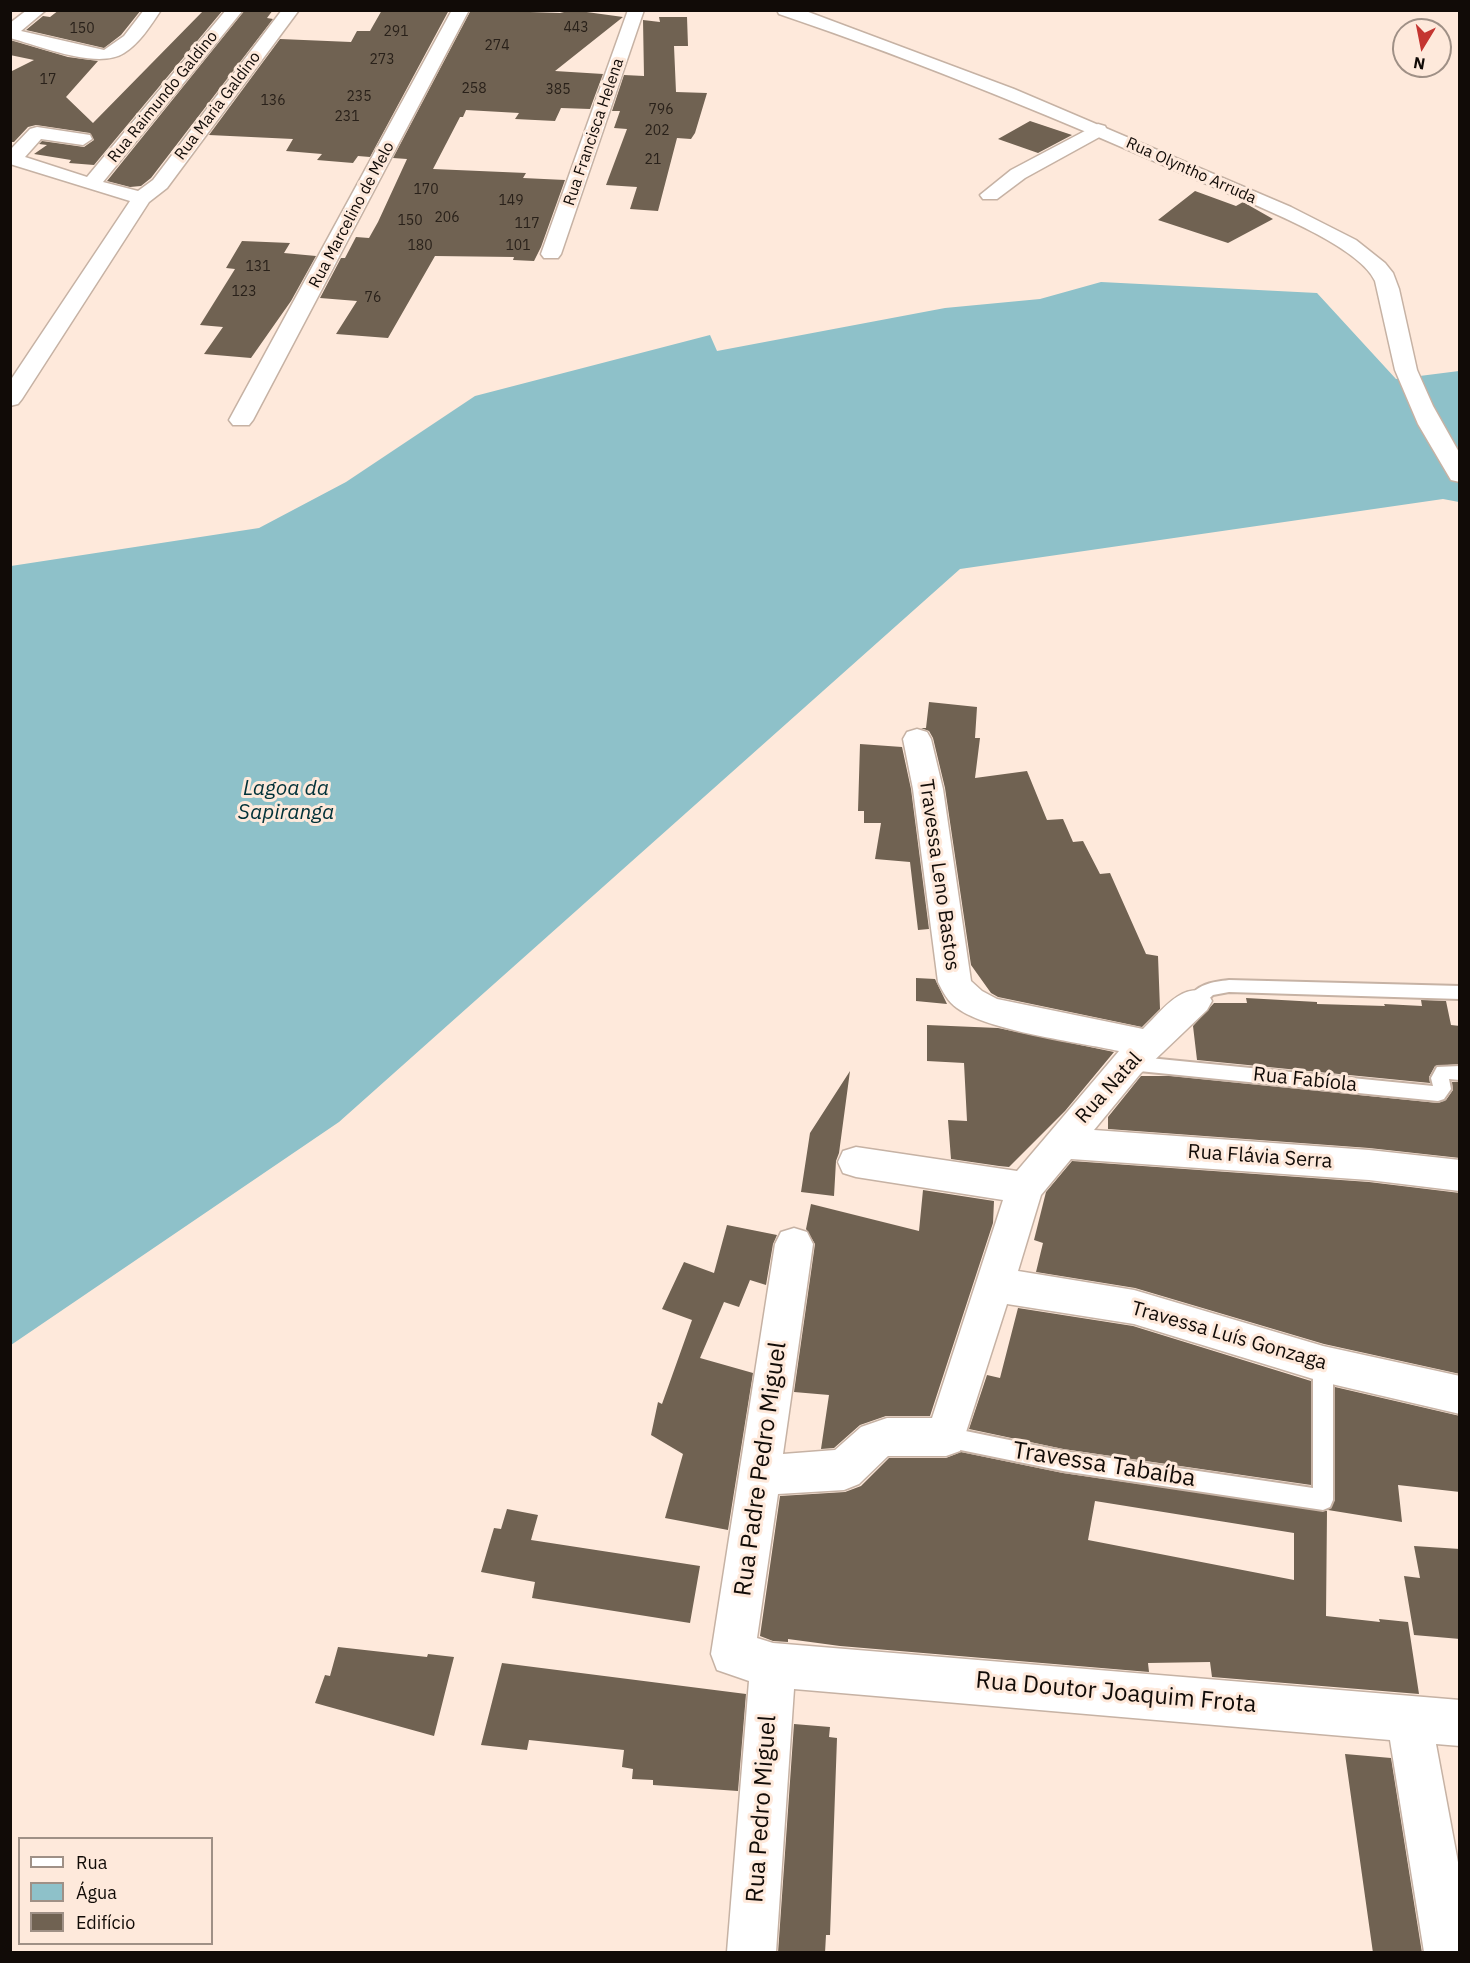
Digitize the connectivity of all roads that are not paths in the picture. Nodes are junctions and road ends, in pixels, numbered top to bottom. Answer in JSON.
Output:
{"nodes":[{"id":1,"x":38,"y":10,"type":"edge"},
{"id":2,"x":153,"y":10,"type":"edge"},
{"id":3,"x":235,"y":10,"type":"edge"},
{"id":4,"x":291,"y":10,"type":"edge"},
{"id":5,"x":461,"y":10,"type":"edge"},
{"id":6,"x":636,"y":10,"type":"edge"},
{"id":7,"x":785,"y":10,"type":"edge"},
{"id":8,"x":10,"y":32,"type":"edge"},
{"id":9,"x":1098,"y":130,"type":"junction"},
{"id":10,"x":83,"y":139,"type":"dead end"},
{"id":11,"x":11,"y":159,"type":"edge"},
{"id":12,"x":92,"y":183,"type":"junction"},
{"id":13,"x":990,"y":195,"type":"dead end"},
{"id":14,"x":142,"y":198,"type":"junction"},
{"id":15,"x":551,"y":254,"type":"dead end"},
{"id":16,"x":10,"y":399,"type":"edge"},
{"id":17,"x":241,"y":420,"type":"dead end"},
{"id":18,"x":1460,"y":476,"type":"edge"},
{"id":19,"x":917,"y":739,"type":"dead end"},
{"id":20,"x":1460,"y":993,"type":"edge"},
{"id":21,"x":1195,"y":1001,"type":"joint"},
{"id":22,"x":1140,"y":1053,"type":"junction"},
{"id":23,"x":1460,"y":1073,"type":"edge"},
{"id":24,"x":1060,"y":1143,"type":"junction"},
{"id":25,"x":856,"y":1162,"type":"dead end"},
{"id":26,"x":1460,"y":1176,"type":"edge"},
{"id":27,"x":1025,"y":1188,"type":"junction"},
{"id":28,"x":794,"y":1244,"type":"dead end"},
{"id":29,"x":996,"y":1285,"type":"junction"},
{"id":30,"x":1323,"y":1364,"type":"junction"},
{"id":31,"x":1460,"y":1395,"type":"edge"},
{"id":32,"x":946,"y":1437,"type":"junction"},
{"id":33,"x":760,"y":1475,"type":"junction"},
{"id":34,"x":773,"y":1665,"type":"junction"},
{"id":35,"x":1409,"y":1718,"type":"junction"},
{"id":36,"x":1460,"y":1723,"type":"edge"},
{"id":37,"x":752,"y":1953,"type":"edge"},
{"id":38,"x":1449,"y":1953,"type":"edge"}],
"edges":[{"from":1,"to":8,"type":"street"},
{"from":2,"to":8,"type":"street"},
{"from":3,"to":12,"type":"street","name":"Rua Raimundo Galdino"},
{"from":4,"to":14,"type":"street","name":"Rua Maria Galdino"},
{"from":5,"to":17,"type":"street","name":"Rua Marcelino de Melo"},
{"from":6,"to":15,"type":"street","name":"Rua Francisca Helena"},
{"from":7,"to":9,"type":"street","name":"Rua Olyntho Arruda"},
{"from":9,"to":13,"type":"street"},
{"from":9,"to":18,"type":"street","name":"Rua Olyntho Arruda"},
{"from":10,"to":11,"type":"street"},
{"from":11,"to":12,"type":"street"},
{"from":12,"to":14,"type":"street"},
{"from":14,"to":16,"type":"street","name":"Rua Maria Galdino"},
{"from":19,"to":22,"type":"street","name":"Travessa Leno Bastos"},
{"from":20,"to":21,"type":"lane","name":"Rua Natal"},
{"from":21,"to":22,"type":"street","name":"Rua Natal"},
{"from":22,"to":23,"type":"lane","name":"Rua Fabíola"},
{"from":22,"to":24,"type":"street","name":"Rua Natal"},
{"from":24,"to":26,"type":"street","name":"Rua Flávia Serra"},
{"from":24,"to":27,"type":"street","name":"Rua Natal"},
{"from":25,"to":27,"type":"street"},
{"from":27,"to":29,"type":"street","name":"Rua Natal"},
{"from":28,"to":33,"type":"street","name":"Rua Padre Pedro Miguel"},
{"from":29,"to":30,"type":"street","name":"Travessa Luís Gonzaga"},
{"from":29,"to":32,"type":"street","name":"Rua Natal"},
{"from":30,"to":31,"type":"street","name":"Travessa Luís Gonzaga"},
{"from":30,"to":32,"type":"lane","name":"Travessa Tabaíba"},
{"from":32,"to":33,"type":"street","name":"Travessa Tabaíba"},
{"from":33,"to":34,"type":"street","name":"Rua Padre Pedro Miguel"},
{"from":34,"to":35,"type":"street","name":"Rua Doutor Joaquim Frota"},
{"from":34,"to":37,"type":"street","name":"Rua Pedro Miguel"},
{"from":35,"to":36,"type":"street","name":"Rua Doutor Joaquim Frota"},
{"from":35,"to":38,"type":"street"}]}
